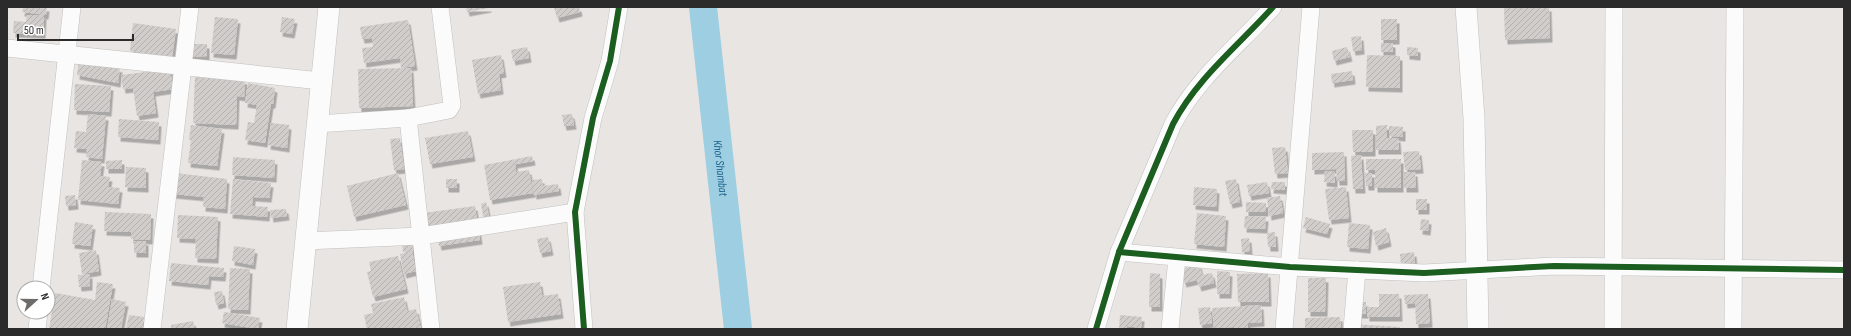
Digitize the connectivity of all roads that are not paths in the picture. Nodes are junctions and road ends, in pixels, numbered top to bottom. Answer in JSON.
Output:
{"nodes":[{"id":1,"x":72,"y":7,"type":"edge"},
{"id":2,"x":190,"y":7,"type":"edge"},
{"id":3,"x":329,"y":7,"type":"edge"},
{"id":4,"x":440,"y":7,"type":"edge"},
{"id":5,"x":619,"y":7,"type":"edge"},
{"id":6,"x":1273,"y":7,"type":"edge"},
{"id":7,"x":1311,"y":7,"type":"edge"},
{"id":8,"x":1466,"y":7,"type":"edge"},
{"id":9,"x":1614,"y":7,"type":"edge"},
{"id":10,"x":1735,"y":7,"type":"edge"},
{"id":11,"x":7,"y":48,"type":"edge"},
{"id":12,"x":66,"y":55,"type":"junction"},
{"id":13,"x":183,"y":67,"type":"junction"},
{"id":14,"x":321,"y":81,"type":"junction"},
{"id":15,"x":408,"y":118,"type":"junction"},
{"id":16,"x":317,"y":124,"type":"junction"},
{"id":17,"x":575,"y":212,"type":"junction"},
{"id":18,"x":421,"y":236,"type":"junction"},
{"id":19,"x":305,"y":241,"type":"junction"},
{"id":20,"x":1119,"y":252,"type":"junction"},
{"id":21,"x":1177,"y":258,"type":"junction"},
{"id":22,"x":1290,"y":267,"type":"junction"},
{"id":23,"x":1613,"y":267,"type":"junction"},
{"id":24,"x":1733,"y":269,"type":"junction"},
{"id":25,"x":1357,"y":270,"type":"junction"},
{"id":26,"x":1476,"y":270,"type":"junction"},
{"id":27,"x":1844,"y":270,"type":"edge"},
{"id":28,"x":43,"y":280,"type":"edge"},
{"id":29,"x":152,"y":329,"type":"edge"},
{"id":30,"x":297,"y":329,"type":"edge"},
{"id":31,"x":431,"y":329,"type":"edge"},
{"id":32,"x":584,"y":329,"type":"edge"},
{"id":33,"x":1096,"y":329,"type":"edge"},
{"id":34,"x":1170,"y":329,"type":"edge"},
{"id":35,"x":1284,"y":329,"type":"edge"},
{"id":36,"x":1352,"y":329,"type":"edge"},
{"id":37,"x":1478,"y":329,"type":"edge"},
{"id":38,"x":1613,"y":329,"type":"edge"},
{"id":39,"x":1733,"y":329,"type":"edge"}],
"edges":[{"from":1,"to":12,"type":"street"},
{"from":2,"to":13,"type":"street"},
{"from":3,"to":14,"type":"street"},
{"from":4,"to":15,"type":"street"},
{"from":5,"to":17,"type":"street"},
{"from":6,"to":20,"type":"street"},
{"from":7,"to":22,"type":"street"},
{"from":8,"to":26,"type":"street"},
{"from":9,"to":23,"type":"street"},
{"from":10,"to":24,"type":"street"},
{"from":11,"to":12,"type":"street"},
{"from":12,"to":13,"type":"street"},
{"from":12,"to":28,"type":"street"},
{"from":13,"to":14,"type":"street"},
{"from":13,"to":29,"type":"street"},
{"from":14,"to":16,"type":"street"},
{"from":15,"to":16,"type":"street"},
{"from":15,"to":18,"type":"street"},
{"from":16,"to":19,"type":"street"},
{"from":17,"to":18,"type":"street"},
{"from":17,"to":32,"type":"street"},
{"from":18,"to":19,"type":"street"},
{"from":18,"to":31,"type":"street"},
{"from":19,"to":30,"type":"street"},
{"from":20,"to":21,"type":"street"},
{"from":20,"to":33,"type":"street"},
{"from":21,"to":22,"type":"street"},
{"from":21,"to":34,"type":"street"},
{"from":22,"to":25,"type":"street"},
{"from":22,"to":35,"type":"street"},
{"from":23,"to":24,"type":"street"},
{"from":23,"to":26,"type":"street"},
{"from":23,"to":38,"type":"street"},
{"from":24,"to":27,"type":"street"},
{"from":24,"to":39,"type":"street"},
{"from":25,"to":26,"type":"street"},
{"from":25,"to":36,"type":"street"},
{"from":26,"to":37,"type":"street"}]}
